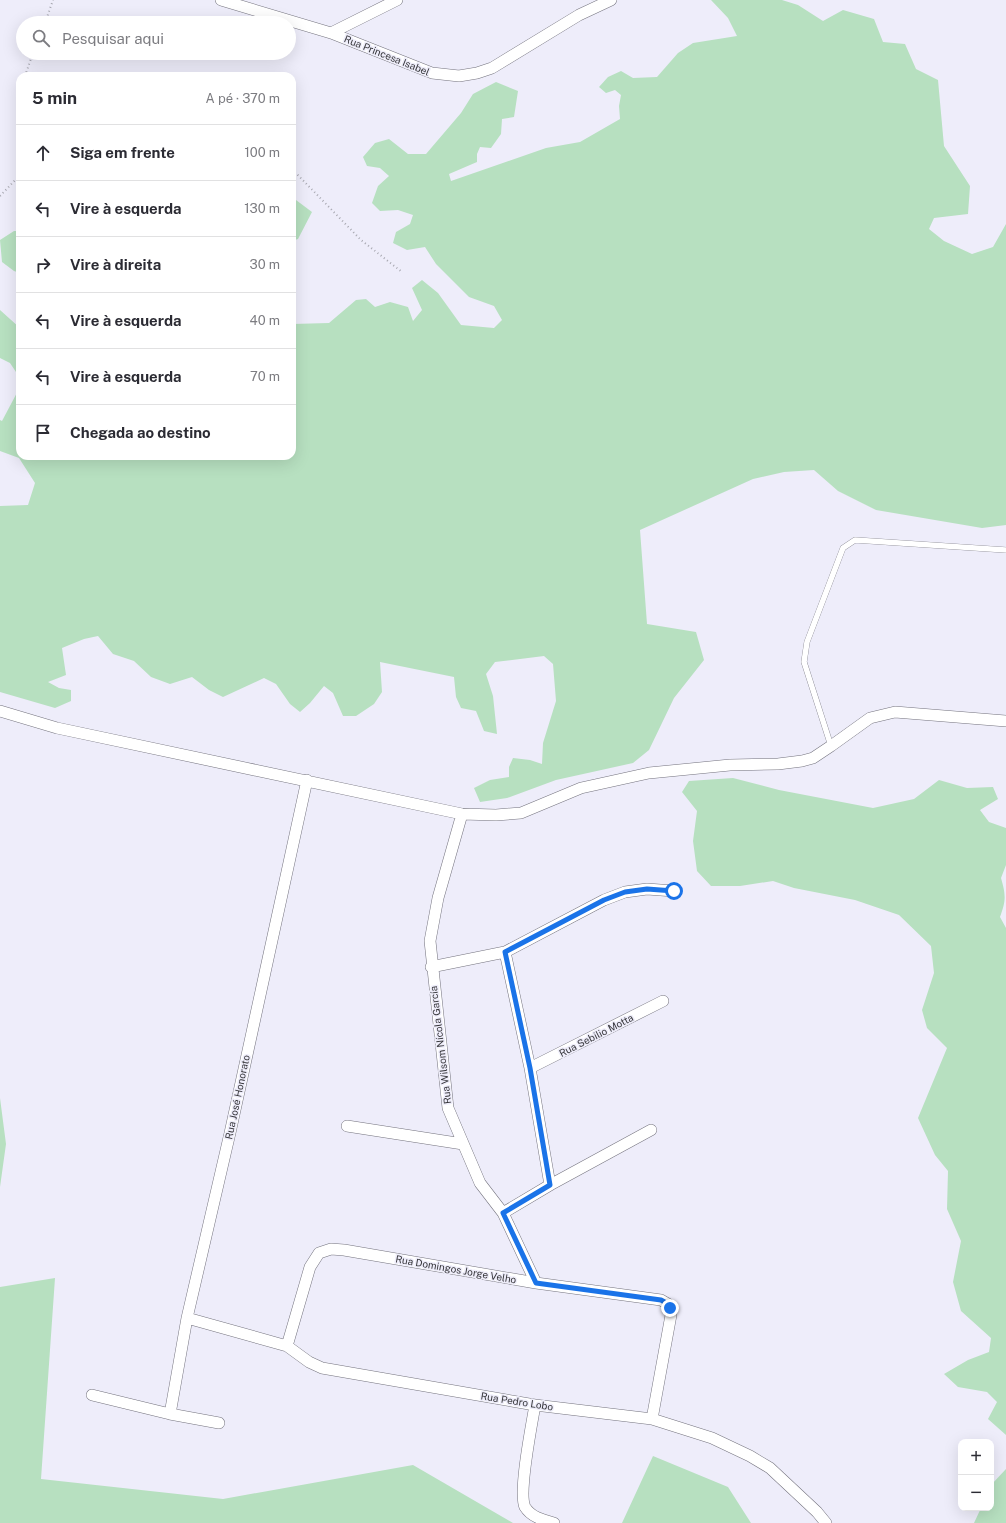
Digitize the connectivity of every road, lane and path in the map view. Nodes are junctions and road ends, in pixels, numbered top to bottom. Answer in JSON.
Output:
{"nodes":[{"id":1,"x":53,"y":0,"type":"edge"},
{"id":2,"x":221,"y":0,"type":"edge"},
{"id":3,"x":397,"y":0,"type":"edge"},
{"id":4,"x":611,"y":0,"type":"edge"},
{"id":5,"x":47,"y":16,"type":"edge"},
{"id":6,"x":274,"y":16,"type":"edge"},
{"id":7,"x":296,"y":22,"type":"edge"},
{"id":8,"x":331,"y":33,"type":"junction"},
{"id":9,"x":31,"y":60,"type":"edge"},
{"id":10,"x":27,"y":72,"type":"edge"},
{"id":11,"x":296,"y":173,"type":"edge"},
{"id":12,"x":16,"y":179,"type":"edge"},
{"id":13,"x":0,"y":196,"type":"edge"},
{"id":14,"x":402,"y":272,"type":"dead end"},
{"id":15,"x":1006,"y":550,"type":"edge"},
{"id":16,"x":0,"y":711,"type":"edge"},
{"id":17,"x":1006,"y":722,"type":"edge"},
{"id":18,"x":831,"y":746,"type":"junction"},
{"id":19,"x":307,"y":780,"type":"junction"},
{"id":20,"x":462,"y":814,"type":"junction"},
{"id":21,"x":674,"y":891,"type":"dead end"},
{"id":22,"x":505,"y":952,"type":"junction"},
{"id":23,"x":431,"y":967,"type":"junction"},
{"id":24,"x":662,"y":1002,"type":"dead end"},
{"id":25,"x":530,"y":1068,"type":"junction"},
{"id":26,"x":347,"y":1126,"type":"dead end"},
{"id":27,"x":652,"y":1130,"type":"dead end"},
{"id":28,"x":463,"y":1144,"type":"junction"},
{"id":29,"x":550,"y":1185,"type":"junction"},
{"id":30,"x":503,"y":1213,"type":"junction"},
{"id":31,"x":536,"y":1283,"type":"junction"},
{"id":32,"x":187,"y":1318,"type":"junction"},
{"id":33,"x":287,"y":1346,"type":"junction"},
{"id":34,"x":92,"y":1395,"type":"dead end"},
{"id":35,"x":535,"y":1405,"type":"junction"},
{"id":36,"x":170,"y":1414,"type":"junction"},
{"id":37,"x":652,"y":1418,"type":"junction"},
{"id":38,"x":219,"y":1424,"type":"dead end"},
{"id":39,"x":554,"y":1523,"type":"edge"},
{"id":40,"x":826,"y":1523,"type":"edge"}],
"edges":[{"from":1,"to":5,"type":"path"},
{"from":2,"to":6,"type":"street","name":"Rua Princesa Isabel"},
{"from":3,"to":8,"type":"street"},
{"from":4,"to":8,"type":"street","name":"Rua Princesa Isabel"},
{"from":7,"to":8,"type":"street","name":"Rua Princesa Isabel"},
{"from":9,"to":10,"type":"path"},
{"from":11,"to":14,"type":"path"},
{"from":12,"to":13,"type":"path"},
{"from":15,"to":18,"type":"lane"},
{"from":16,"to":19,"type":"street"},
{"from":17,"to":18,"type":"street"},
{"from":18,"to":20,"type":"street"},
{"from":19,"to":20,"type":"street"},
{"from":19,"to":32,"type":"street","name":"Rua José Honorato"},
{"from":20,"to":23,"type":"street","name":"Rua Wilsom Nícola García"},
{"from":21,"to":22,"type":"street"},
{"from":22,"to":23,"type":"street"},
{"from":22,"to":25,"type":"street"},
{"from":23,"to":28,"type":"street","name":"Rua Wilsom Nícola García"},
{"from":24,"to":25,"type":"street","name":"Rua Sebilio Motta"},
{"from":25,"to":29,"type":"street"},
{"from":26,"to":28,"type":"street"},
{"from":27,"to":29,"type":"street"},
{"from":28,"to":30,"type":"street","name":"Rua Wilsom Nícola García"},
{"from":29,"to":30,"type":"street"},
{"from":30,"to":31,"type":"street","name":"Rua Wilsom Nícola García"},
{"from":31,"to":33,"type":"street","name":"Rua Domingos Jorge Velho"},
{"from":31,"to":37,"type":"street","name":"Rua Domingos Jorge Velho"},
{"from":32,"to":33,"type":"street","name":"Rua Pedro Lobo"},
{"from":32,"to":36,"type":"street","name":"Rua José Honorato"},
{"from":33,"to":35,"type":"street","name":"Rua Pedro Lobo"},
{"from":34,"to":36,"type":"street"},
{"from":35,"to":37,"type":"street","name":"Rua Pedro Lobo"},
{"from":35,"to":39,"type":"street"},
{"from":36,"to":38,"type":"street"},
{"from":37,"to":40,"type":"street","name":"Rua Pedro Lobo"}]}
